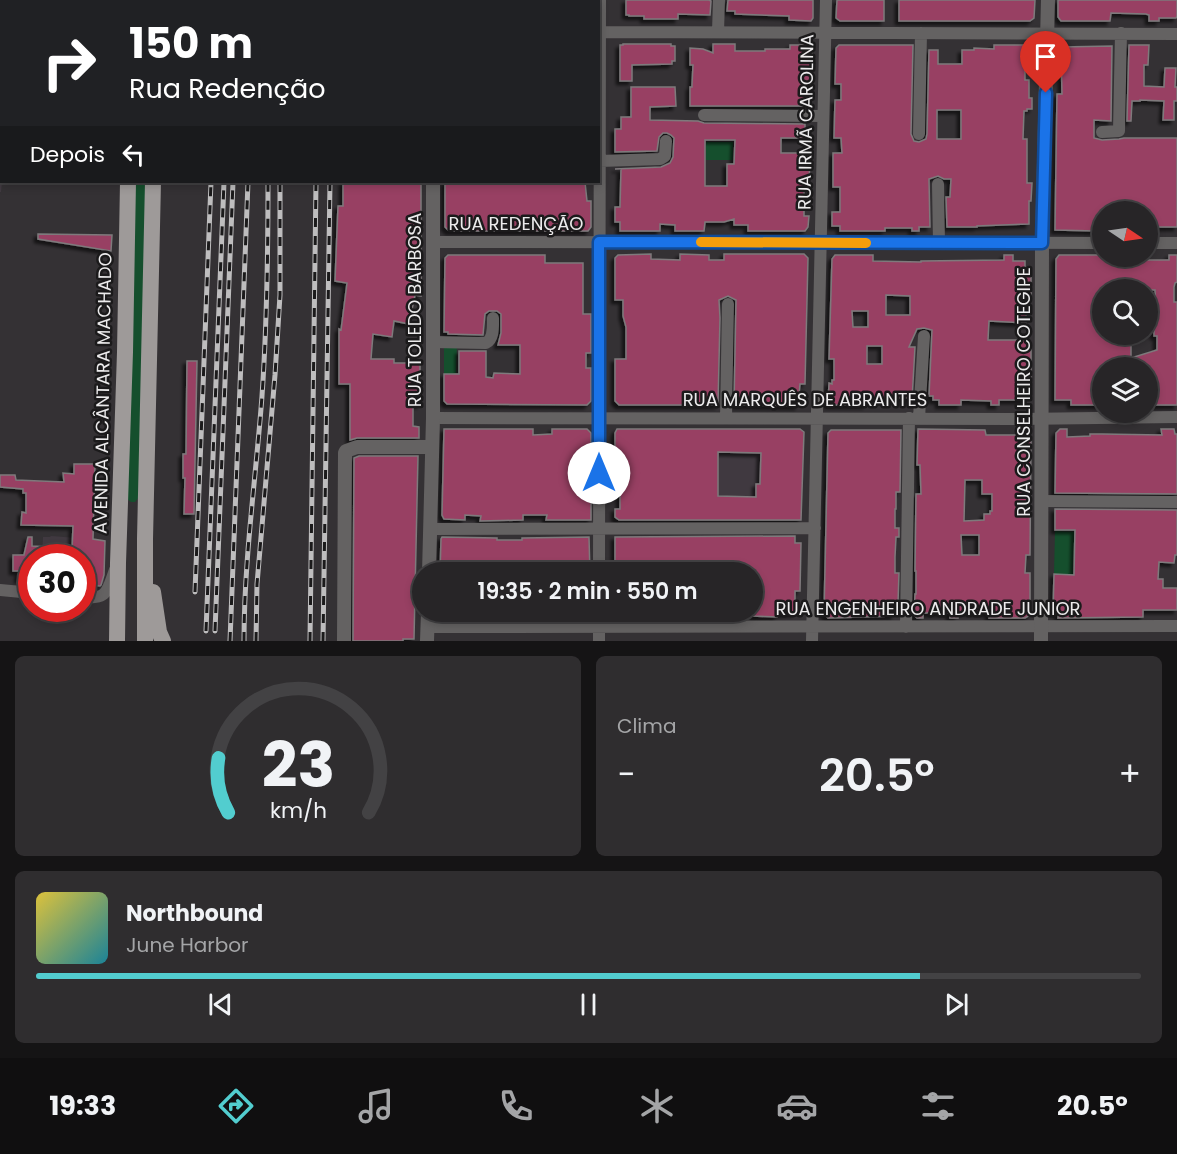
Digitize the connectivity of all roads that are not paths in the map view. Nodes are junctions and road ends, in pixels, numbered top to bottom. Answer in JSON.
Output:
{"nodes":[{"id":1,"x":719,"y":0,"type":"edge"},
{"id":2,"x":826,"y":0,"type":"edge"},
{"id":3,"x":1048,"y":0,"type":"edge"},
{"id":4,"x":600,"y":32,"type":"edge"},
{"id":5,"x":718,"y":32,"type":"junction"},
{"id":6,"x":826,"y":32,"type":"junction"},
{"id":7,"x":921,"y":33,"type":"junction"},
{"id":8,"x":1122,"y":33,"type":"junction"},
{"id":9,"x":1177,"y":33,"type":"edge"},
{"id":10,"x":1047,"y":34,"type":"junction"},
{"id":11,"x":704,"y":115,"type":"dead end"},
{"id":12,"x":824,"y":116,"type":"junction"},
{"id":13,"x":1102,"y":132,"type":"dead end"},
{"id":14,"x":919,"y":134,"type":"dead end"},
{"id":15,"x":666,"y":141,"type":"dead end"},
{"id":16,"x":600,"y":161,"type":"edge"},
{"id":17,"x":128,"y":183,"type":"edge"},
{"id":18,"x":153,"y":183,"type":"edge"},
{"id":19,"x":433,"y":183,"type":"edge"},
{"id":20,"x":600,"y":183,"type":"edge"},
{"id":21,"x":938,"y":184,"type":"dead end"},
{"id":22,"x":433,"y":242,"type":"junction"},
{"id":23,"x":599,"y":242,"type":"junction"},
{"id":24,"x":821,"y":243,"type":"junction"},
{"id":25,"x":939,"y":243,"type":"junction"},
{"id":26,"x":1042,"y":243,"type":"junction"},
{"id":27,"x":1092,"y":243,"type":"edge"},
{"id":28,"x":1158,"y":243,"type":"edge"},
{"id":29,"x":1177,"y":243,"type":"edge"},
{"id":30,"x":728,"y":304,"type":"dead end"},
{"id":31,"x":493,"y":318,"type":"dead end"},
{"id":32,"x":924,"y":336,"type":"dead end"},
{"id":33,"x":433,"y":342,"type":"junction"},
{"id":34,"x":433,"y":417,"type":"junction"},
{"id":35,"x":1177,"y":417,"type":"edge"},
{"id":36,"x":599,"y":418,"type":"junction"},
{"id":37,"x":726,"y":418,"type":"junction"},
{"id":38,"x":817,"y":418,"type":"junction"},
{"id":39,"x":914,"y":418,"type":"junction"},
{"id":40,"x":1042,"y":419,"type":"junction"},
{"id":41,"x":429,"y":444,"type":"junction"},
{"id":42,"x":1041,"y":501,"type":"junction"},
{"id":43,"x":1177,"y":502,"type":"edge"},
{"id":44,"x":815,"y":528,"type":"junction"},
{"id":45,"x":430,"y":529,"type":"junction"},
{"id":46,"x":599,"y":529,"type":"junction"},
{"id":47,"x":145,"y":539,"type":"junction"},
{"id":48,"x":429,"y":562,"type":"edge"},
{"id":49,"x":599,"y":562,"type":"edge"},
{"id":50,"x":118,"y":563,"type":"junction"},
{"id":51,"x":0,"y":591,"type":"edge"},
{"id":52,"x":18,"y":592,"type":"edge"},
{"id":53,"x":96,"y":598,"type":"edge"},
{"id":54,"x":599,"y":622,"type":"edge"},
{"id":55,"x":1177,"y":626,"type":"edge"},
{"id":56,"x":599,"y":627,"type":"junction"},
{"id":57,"x":813,"y":627,"type":"junction"},
{"id":58,"x":906,"y":627,"type":"junction"},
{"id":59,"x":1041,"y":627,"type":"junction"},
{"id":60,"x":428,"y":634,"type":"edge"},
{"id":61,"x":117,"y":641,"type":"edge"},
{"id":62,"x":145,"y":641,"type":"edge"},
{"id":63,"x":163,"y":641,"type":"edge"},
{"id":64,"x":344,"y":641,"type":"edge"},
{"id":65,"x":599,"y":641,"type":"edge"},
{"id":66,"x":812,"y":641,"type":"edge"},
{"id":67,"x":1041,"y":641,"type":"edge"}],
"edges":[{"from":1,"to":5,"type":"street"},
{"from":2,"to":6,"type":"street","name":"RUA IRMÃ CAROLINA"},
{"from":3,"to":10,"type":"street","name":"RUA CONSELHEIRO COTEGIPE"},
{"from":4,"to":5,"type":"street"},
{"from":5,"to":6,"type":"street"},
{"from":6,"to":7,"type":"street"},
{"from":6,"to":12,"type":"street","name":"RUA IRMÃ CAROLINA"},
{"from":7,"to":10,"type":"street"},
{"from":7,"to":14,"type":"street"},
{"from":8,"to":9,"type":"street"},
{"from":8,"to":10,"type":"street"},
{"from":8,"to":13,"type":"street"},
{"from":10,"to":26,"type":"street","name":"RUA CONSELHEIRO COTEGIPE"},
{"from":11,"to":12,"type":"street"},
{"from":12,"to":24,"type":"street","name":"RUA IRMÃ CAROLINA"},
{"from":15,"to":16,"type":"street"},
{"from":17,"to":50,"type":"highway","name":"AVENIDA ALCÂNTARA MACHADO"},
{"from":18,"to":47,"type":"highway"},
{"from":19,"to":22,"type":"street","name":"RUA TOLEDO BARBOSA"},
{"from":20,"to":23,"type":"street"},
{"from":21,"to":25,"type":"street"},
{"from":22,"to":23,"type":"street","name":"RUA REDENÇÃO"},
{"from":22,"to":33,"type":"street","name":"RUA TOLEDO BARBOSA"},
{"from":23,"to":24,"type":"street","name":"RUA REDENÇÃO"},
{"from":23,"to":36,"type":"street"},
{"from":24,"to":25,"type":"street","name":"RUA REDENÇÃO"},
{"from":24,"to":38,"type":"street","name":"RUA IRMÃ CAROLINA"},
{"from":25,"to":26,"type":"street","name":"RUA REDENÇÃO"},
{"from":26,"to":27,"type":"street","name":"RUA REDENÇÃO"},
{"from":26,"to":40,"type":"street","name":"RUA CONSELHEIRO COTEGIPE"},
{"from":28,"to":29,"type":"street"},
{"from":30,"to":37,"type":"street"},
{"from":31,"to":33,"type":"street"},
{"from":32,"to":39,"type":"street"},
{"from":33,"to":34,"type":"street","name":"RUA TOLEDO BARBOSA"},
{"from":34,"to":36,"type":"street","name":"RUA MARQUÊS DE ABRANTES"},
{"from":34,"to":41,"type":"street","name":"RUA TOLEDO BARBOSA"},
{"from":35,"to":40,"type":"street","name":"RUA MARQUÊS DE ABRANTES"},
{"from":36,"to":37,"type":"street","name":"RUA MARQUÊS DE ABRANTES"},
{"from":36,"to":46,"type":"street"},
{"from":37,"to":38,"type":"street","name":"RUA MARQUÊS DE ABRANTES"},
{"from":38,"to":39,"type":"street","name":"RUA MARQUÊS DE ABRANTES"},
{"from":38,"to":44,"type":"street","name":"RUA IRMÃ CAROLINA"},
{"from":39,"to":40,"type":"street","name":"RUA MARQUÊS DE ABRANTES"},
{"from":39,"to":58,"type":"street"},
{"from":40,"to":42,"type":"street","name":"RUA CONSELHEIRO COTEGIPE"},
{"from":41,"to":45,"type":"street","name":"RUA TOLEDO BARBOSA"},
{"from":41,"to":64,"type":"street"},
{"from":42,"to":43,"type":"street"},
{"from":42,"to":59,"type":"street","name":"RUA CONSELHEIRO COTEGIPE"},
{"from":44,"to":46,"type":"street"},
{"from":44,"to":57,"type":"street","name":"RUA IRMÃ CAROLINA"},
{"from":45,"to":46,"type":"street"},
{"from":45,"to":48,"type":"street","name":"RUA TOLEDO BARBOSA"},
{"from":46,"to":49,"type":"street"},
{"from":47,"to":62,"type":"highway"},
{"from":47,"to":63,"type":"highway"},
{"from":50,"to":53,"type":"street"},
{"from":50,"to":61,"type":"highway","name":"AVENIDA ALCÂNTARA MACHADO"},
{"from":51,"to":52,"type":"street"},
{"from":54,"to":56,"type":"street"},
{"from":55,"to":59,"type":"street","name":"RUA ENGENHEIRO ANDRADE JUNIOR"},
{"from":56,"to":57,"type":"street","name":"RUA ENGENHEIRO ANDRADE JUNIOR"},
{"from":56,"to":60,"type":"street","name":"RUA ENGENHEIRO ANDRADE JUNIOR"},
{"from":56,"to":65,"type":"street"},
{"from":57,"to":58,"type":"street","name":"RUA ENGENHEIRO ANDRADE JUNIOR"},
{"from":57,"to":66,"type":"street","name":"RUA IRMÃ CAROLINA"},
{"from":58,"to":59,"type":"street","name":"RUA ENGENHEIRO ANDRADE JUNIOR"},
{"from":59,"to":67,"type":"street","name":"RUA CONSELHEIRO COTEGIPE"}]}
